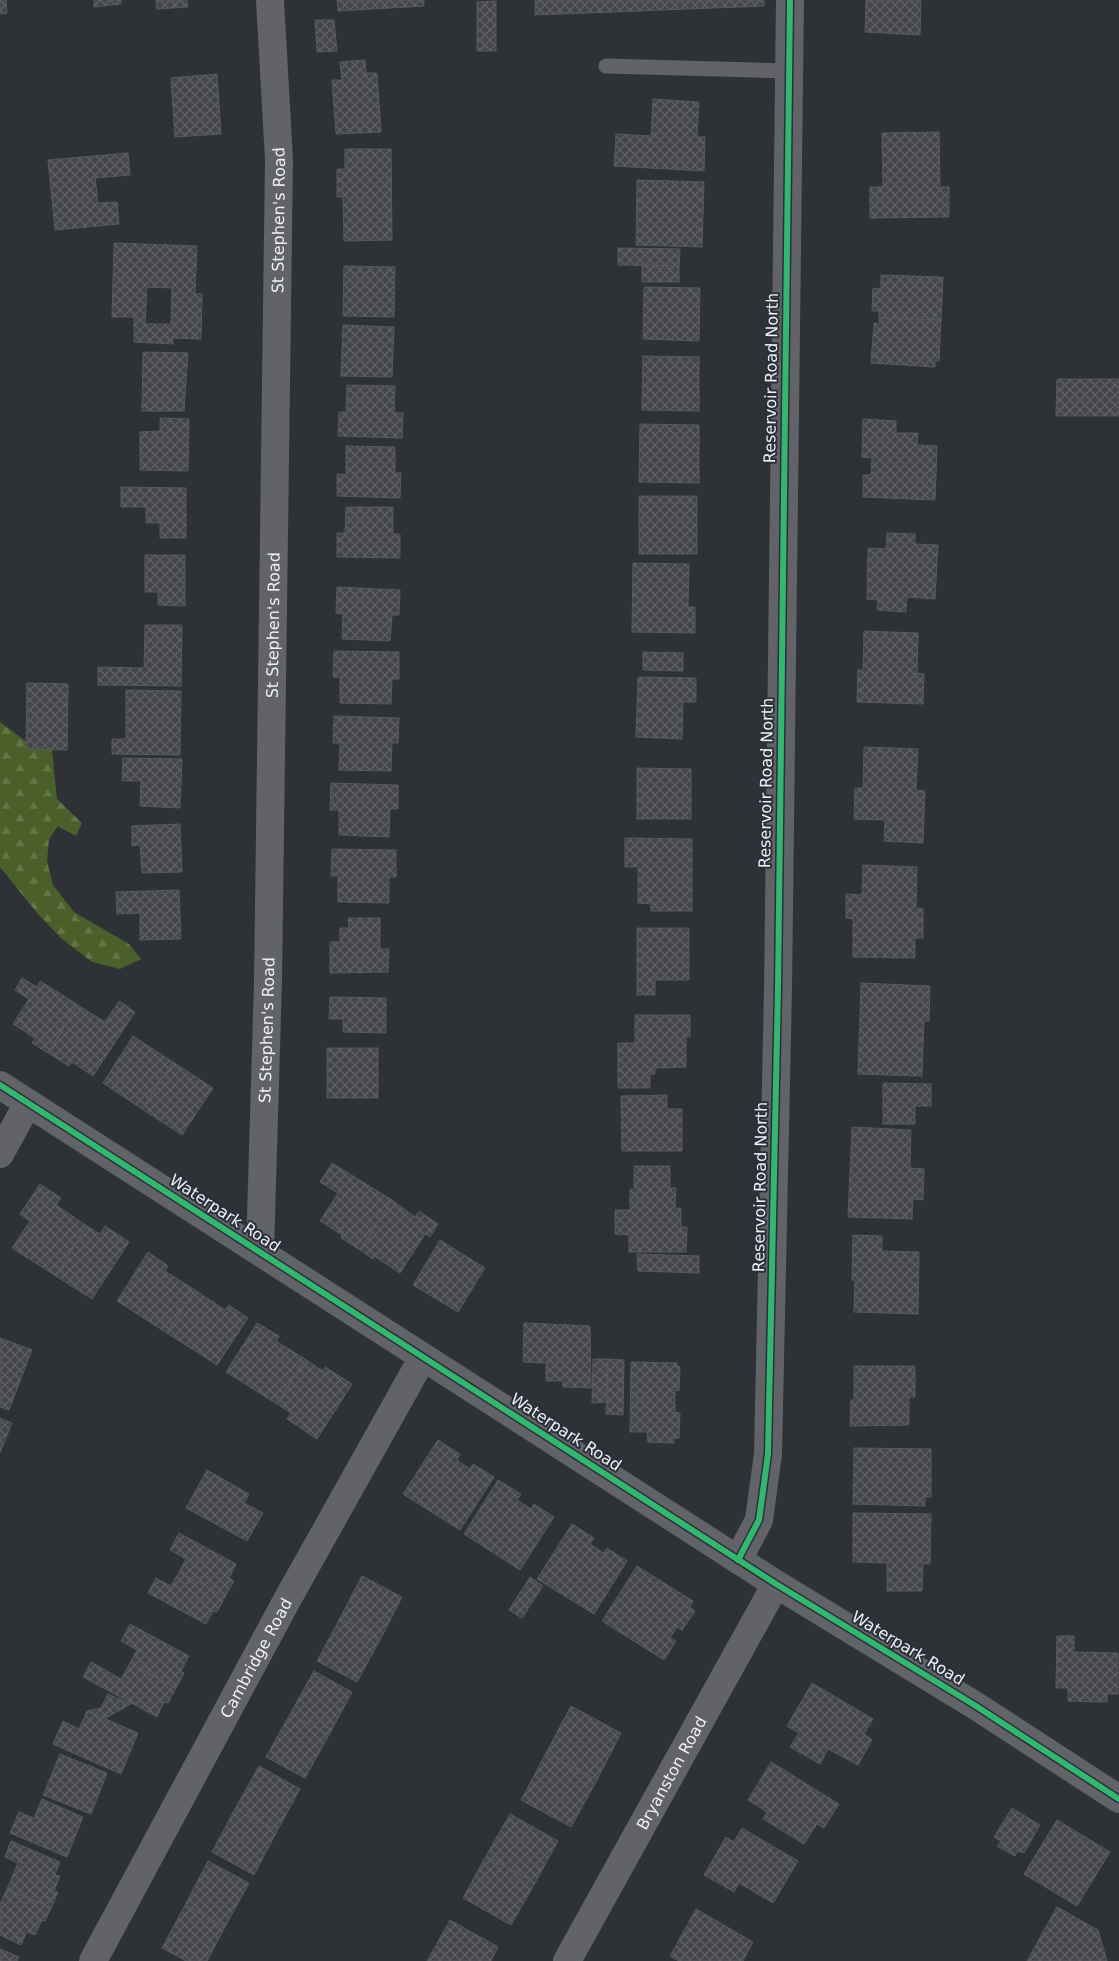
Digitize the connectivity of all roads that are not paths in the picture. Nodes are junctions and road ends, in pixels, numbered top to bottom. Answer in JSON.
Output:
{"nodes":[{"id":1,"x":270,"y":0,"type":"edge"},
{"id":2,"x":790,"y":0,"type":"edge"},
{"id":3,"x":606,"y":66,"type":"dead end"},
{"id":4,"x":790,"y":71,"type":"junction"},
{"id":5,"x":0,"y":1085,"type":"edge"},
{"id":6,"x":28,"y":1103,"type":"junction"},
{"id":7,"x":0,"y":1154,"type":"edge"},
{"id":8,"x":260,"y":1251,"type":"junction"},
{"id":9,"x":423,"y":1357,"type":"junction"},
{"id":10,"x":738,"y":1560,"type":"junction"},
{"id":11,"x":776,"y":1584,"type":"junction"},
{"id":12,"x":1119,"y":1799,"type":"edge"},
{"id":13,"x":93,"y":1961,"type":"edge"},
{"id":14,"x":567,"y":1961,"type":"edge"}],
"edges":[{"from":1,"to":8,"type":"street","name":"St Stephen's Road"},
{"from":2,"to":4,"type":"street","name":"Reservoir Road North"},
{"from":3,"to":4,"type":"lane"},
{"from":4,"to":10,"type":"street","name":"Reservoir Road North"},
{"from":5,"to":6,"type":"street","name":"Waterpark Road"},
{"from":6,"to":7,"type":"street"},
{"from":6,"to":8,"type":"street","name":"Waterpark Road"},
{"from":8,"to":9,"type":"street","name":"Waterpark Road"},
{"from":9,"to":10,"type":"street","name":"Waterpark Road"},
{"from":9,"to":13,"type":"street","name":"Cambridge Road"},
{"from":10,"to":11,"type":"street","name":"Waterpark Road"},
{"from":11,"to":12,"type":"street","name":"Waterpark Road"},
{"from":11,"to":14,"type":"street","name":"Bryanston Road"}]}
